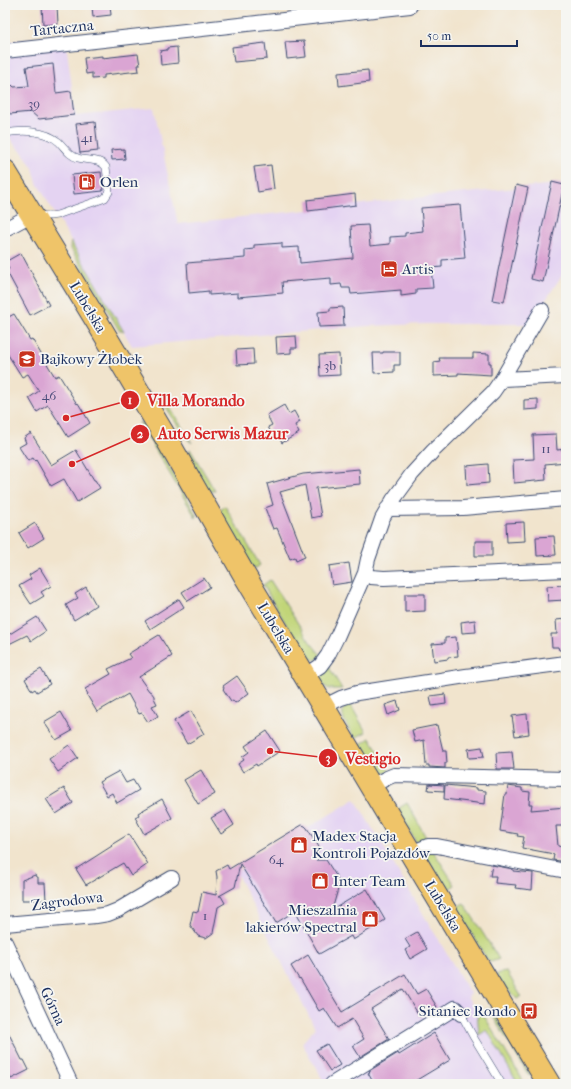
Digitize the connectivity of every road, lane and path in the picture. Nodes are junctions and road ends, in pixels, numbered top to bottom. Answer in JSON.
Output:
{"nodes":[{"id":1,"x":410,"y":6,"type":"edge"},
{"id":2,"x":5,"y":52,"type":"edge"},
{"id":3,"x":5,"y":132,"type":"edge"},
{"id":4,"x":6,"y":177,"type":"edge"},
{"id":5,"x":31,"y":215,"type":"junction"},
{"id":6,"x":5,"y":229,"type":"edge"},
{"id":7,"x":542,"y":310,"type":"dead end"},
{"id":8,"x":566,"y":376,"type":"edge"},
{"id":9,"x":502,"y":379,"type":"junction"},
{"id":10,"x":566,"y":499,"type":"edge"},
{"id":11,"x":387,"y":509,"type":"junction"},
{"id":12,"x":566,"y":570,"type":"edge"},
{"id":13,"x":365,"y":574,"type":"junction"},
{"id":14,"x":566,"y":663,"type":"edge"},
{"id":15,"x":305,"y":676,"type":"junction"},
{"id":16,"x":323,"y":706,"type":"junction"},
{"id":17,"x":566,"y":779,"type":"edge"},
{"id":18,"x":371,"y":786,"type":"junction"},
{"id":19,"x":411,"y":853,"type":"junction"},
{"id":20,"x":566,"y":871,"type":"edge"},
{"id":21,"x":172,"y":878,"type":"dead end"},
{"id":22,"x":5,"y":924,"type":"edge"},
{"id":23,"x":5,"y":942,"type":"edge"},
{"id":24,"x":461,"y":1014,"type":"joint"},
{"id":25,"x":71,"y":1084,"type":"edge"},
{"id":26,"x":332,"y":1084,"type":"edge"},
{"id":27,"x":502,"y":1084,"type":"edge"},
{"id":28,"x":549,"y":1084,"type":"edge"}],
"edges":[{"from":1,"to":2,"type":"street","name":"Tartaczna"},
{"from":3,"to":5,"type":"lane"},
{"from":4,"to":5,"type":"main road","name":"Lubelska"},
{"from":5,"to":6,"type":"street"},
{"from":5,"to":15,"type":"main road","name":"Lubelska"},
{"from":7,"to":9,"type":"street"},
{"from":8,"to":9,"type":"street"},
{"from":9,"to":11,"type":"street"},
{"from":10,"to":11,"type":"street"},
{"from":11,"to":13,"type":"street"},
{"from":12,"to":13,"type":"street"},
{"from":13,"to":15,"type":"street"},
{"from":14,"to":16,"type":"street"},
{"from":15,"to":16,"type":"main road","name":"Lubelska"},
{"from":16,"to":18,"type":"main road","name":"Lubelska"},
{"from":17,"to":18,"type":"street"},
{"from":18,"to":19,"type":"main road","name":"Lubelska"},
{"from":19,"to":20,"type":"street"},
{"from":19,"to":28,"type":"main road","name":"Lubelska"},
{"from":21,"to":22,"type":"street","name":"Zagrodowa"},
{"from":23,"to":25,"type":"street","name":"Górna"},
{"from":24,"to":26,"type":"street"},
{"from":24,"to":27,"type":"lane"}]}
